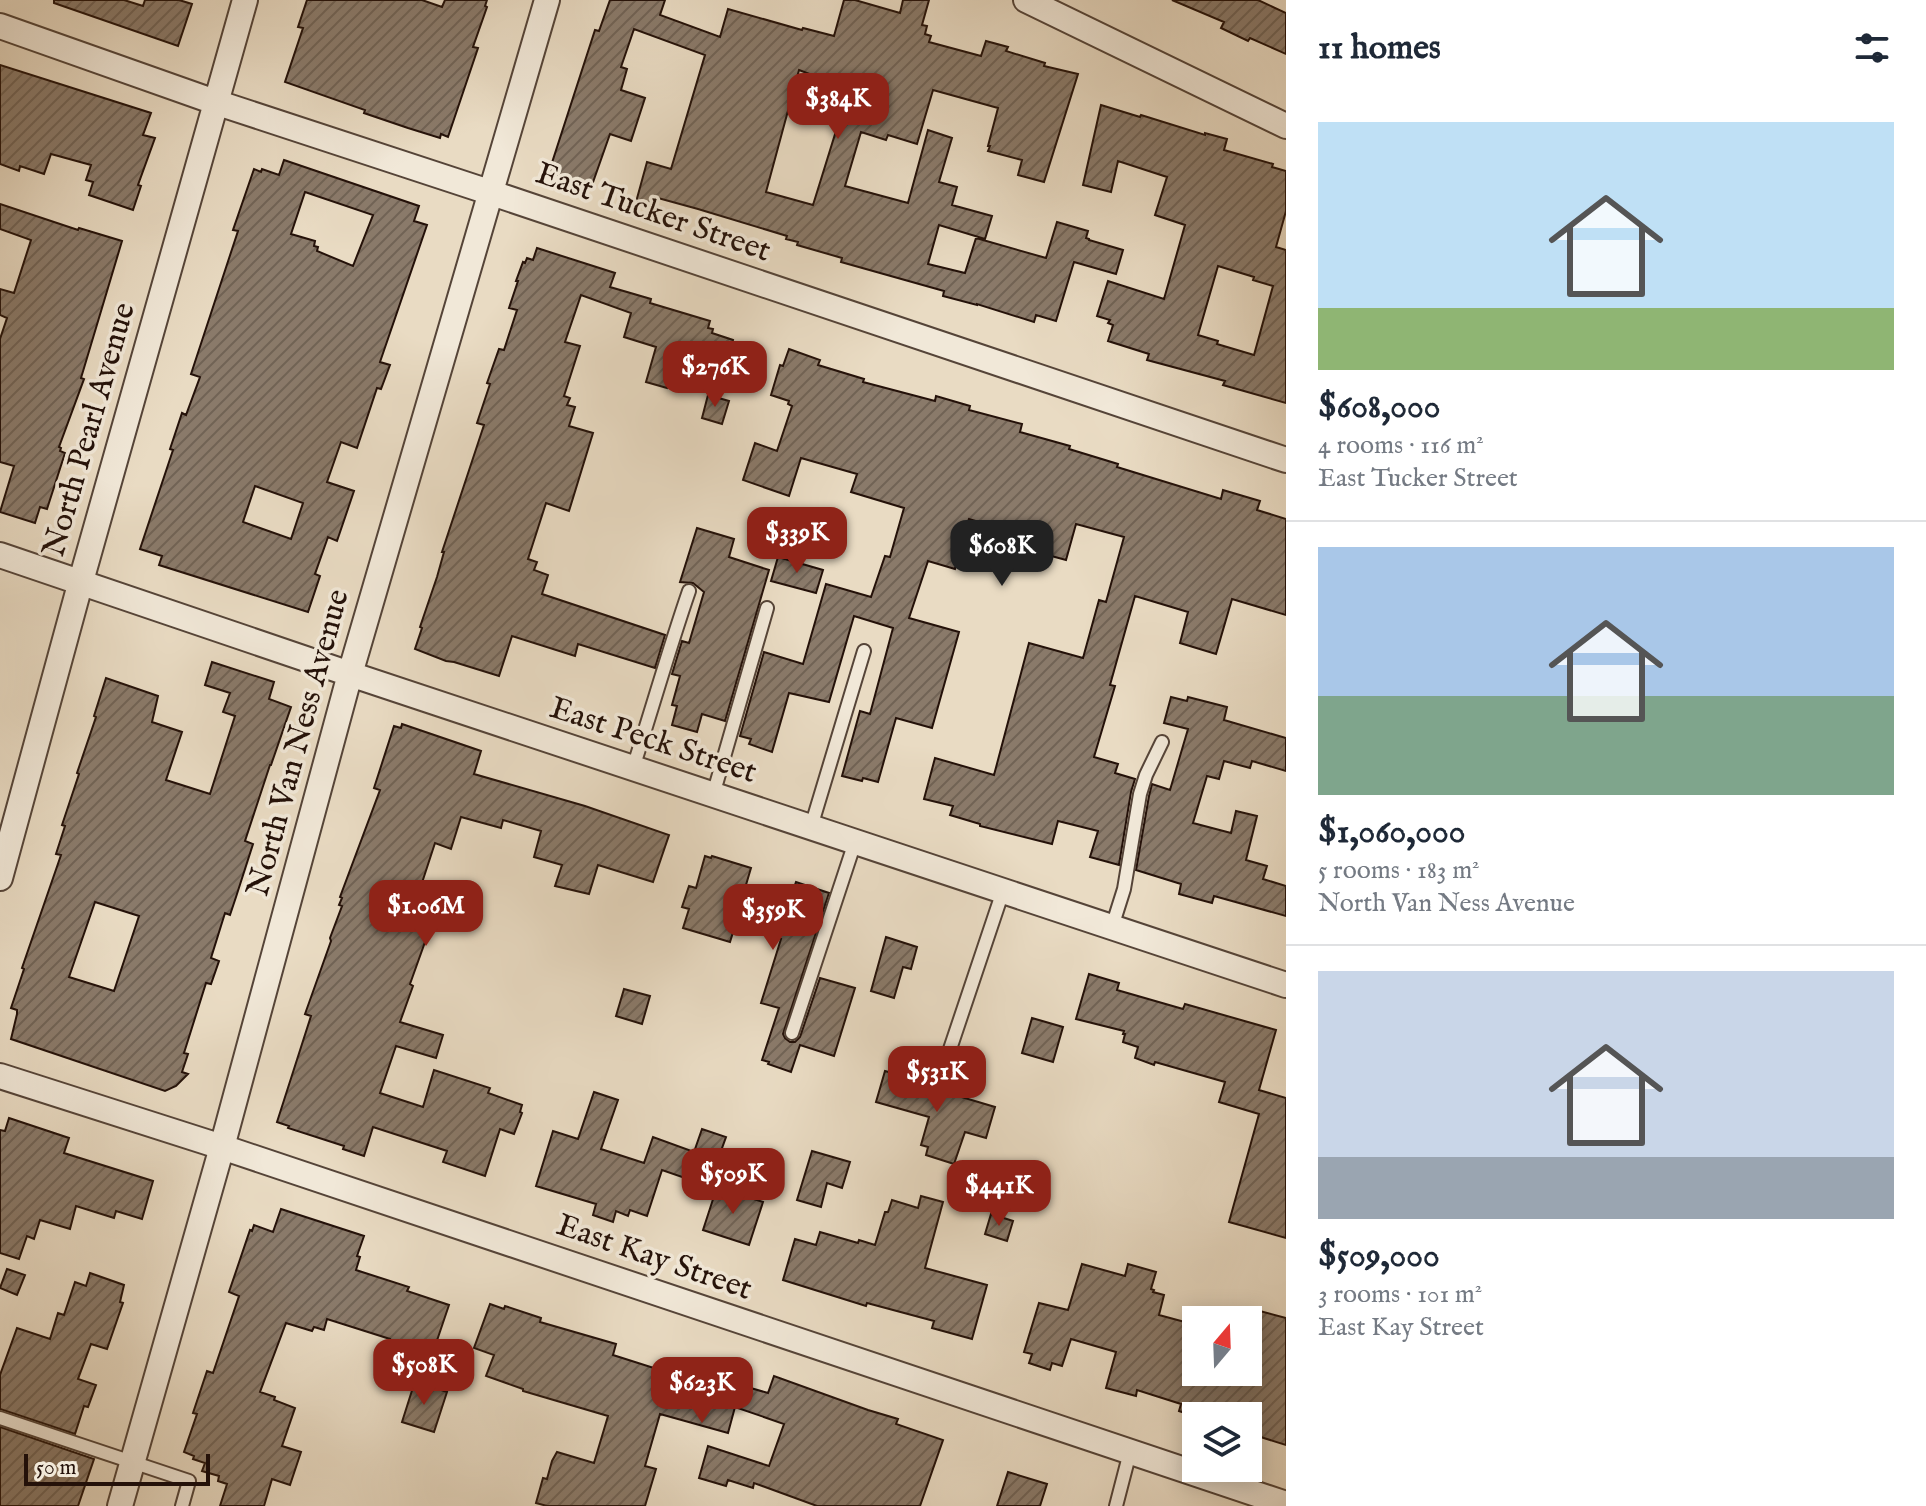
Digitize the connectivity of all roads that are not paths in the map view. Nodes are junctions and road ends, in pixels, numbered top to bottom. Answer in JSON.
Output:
{"nodes":[{"id":1,"x":245,"y":0,"type":"edge"},
{"id":2,"x":547,"y":0,"type":"edge"},
{"id":3,"x":1026,"y":0,"type":"edge"},
{"id":4,"x":0,"y":26,"type":"edge"},
{"id":5,"x":215,"y":102,"type":"junction"},
{"id":6,"x":1286,"y":126,"type":"edge"},
{"id":7,"x":492,"y":193,"type":"junction"},
{"id":8,"x":1286,"y":460,"type":"edge"},
{"id":9,"x":0,"y":555,"type":"edge"},
{"id":10,"x":81,"y":581,"type":"junction"},
{"id":11,"x":689,"y":591,"type":"dead end"},
{"id":12,"x":767,"y":608,"type":"dead end"},
{"id":13,"x":864,"y":651,"type":"dead end"},
{"id":14,"x":350,"y":674,"type":"junction"},
{"id":15,"x":1162,"y":742,"type":"dead end"},
{"id":16,"x":633,"y":768,"type":"junction"},
{"id":17,"x":713,"y":795,"type":"junction"},
{"id":18,"x":811,"y":827,"type":"junction"},
{"id":19,"x":855,"y":842,"type":"junction"},
{"id":20,"x":0,"y":878,"type":"edge"},
{"id":21,"x":1003,"y":891,"type":"junction"},
{"id":22,"x":1112,"y":927,"type":"junction"},
{"id":23,"x":1286,"y":985,"type":"edge"},
{"id":24,"x":792,"y":1033,"type":"dead end"},
{"id":25,"x":944,"y":1067,"type":"dead end"},
{"id":26,"x":0,"y":1076,"type":"edge"},
{"id":27,"x":222,"y":1147,"type":"junction"},
{"id":28,"x":0,"y":1418,"type":"edge"},
{"id":29,"x":1130,"y":1452,"type":"junction"},
{"id":30,"x":133,"y":1461,"type":"junction"},
{"id":31,"x":1286,"y":1504,"type":"edge"},
{"id":32,"x":120,"y":1506,"type":"edge"},
{"id":33,"x":182,"y":1506,"type":"edge"},
{"id":34,"x":1116,"y":1506,"type":"edge"}],
"edges":[{"from":1,"to":5,"type":"street","name":"North Pearl Avenue"},
{"from":2,"to":7,"type":"street","name":"North Van Ness Avenue"},
{"from":3,"to":6,"type":"street"},
{"from":4,"to":5,"type":"street","name":"East Tucker Street"},
{"from":5,"to":7,"type":"street","name":"East Tucker Street"},
{"from":5,"to":10,"type":"street","name":"North Pearl Avenue"},
{"from":7,"to":8,"type":"street","name":"East Tucker Street"},
{"from":7,"to":14,"type":"street","name":"North Van Ness Avenue"},
{"from":9,"to":10,"type":"street","name":"East Peck Street"},
{"from":10,"to":14,"type":"street","name":"East Peck Street"},
{"from":10,"to":20,"type":"street","name":"North Pearl Avenue"},
{"from":11,"to":16,"type":"lane"},
{"from":12,"to":17,"type":"lane"},
{"from":13,"to":18,"type":"lane"},
{"from":14,"to":16,"type":"street","name":"East Peck Street"},
{"from":14,"to":27,"type":"street","name":"North Van Ness Avenue"},
{"from":15,"to":22,"type":"lane"},
{"from":16,"to":17,"type":"street","name":"East Peck Street"},
{"from":17,"to":18,"type":"street","name":"East Peck Street"},
{"from":18,"to":19,"type":"street","name":"East Peck Street"},
{"from":19,"to":21,"type":"street","name":"East Peck Street"},
{"from":19,"to":24,"type":"lane"},
{"from":21,"to":22,"type":"street","name":"East Peck Street"},
{"from":21,"to":25,"type":"lane"},
{"from":22,"to":23,"type":"street","name":"East Peck Street"},
{"from":26,"to":27,"type":"street","name":"East Kay Street"},
{"from":27,"to":29,"type":"street","name":"East Kay Street"},
{"from":27,"to":30,"type":"street","name":"North Van Ness Avenue"},
{"from":28,"to":30,"type":"lane"},
{"from":29,"to":31,"type":"street","name":"East Kay Street"},
{"from":29,"to":34,"type":"lane"},
{"from":30,"to":32,"type":"street","name":"North Van Ness Avenue"},
{"from":30,"to":33,"type":"lane"}]}
